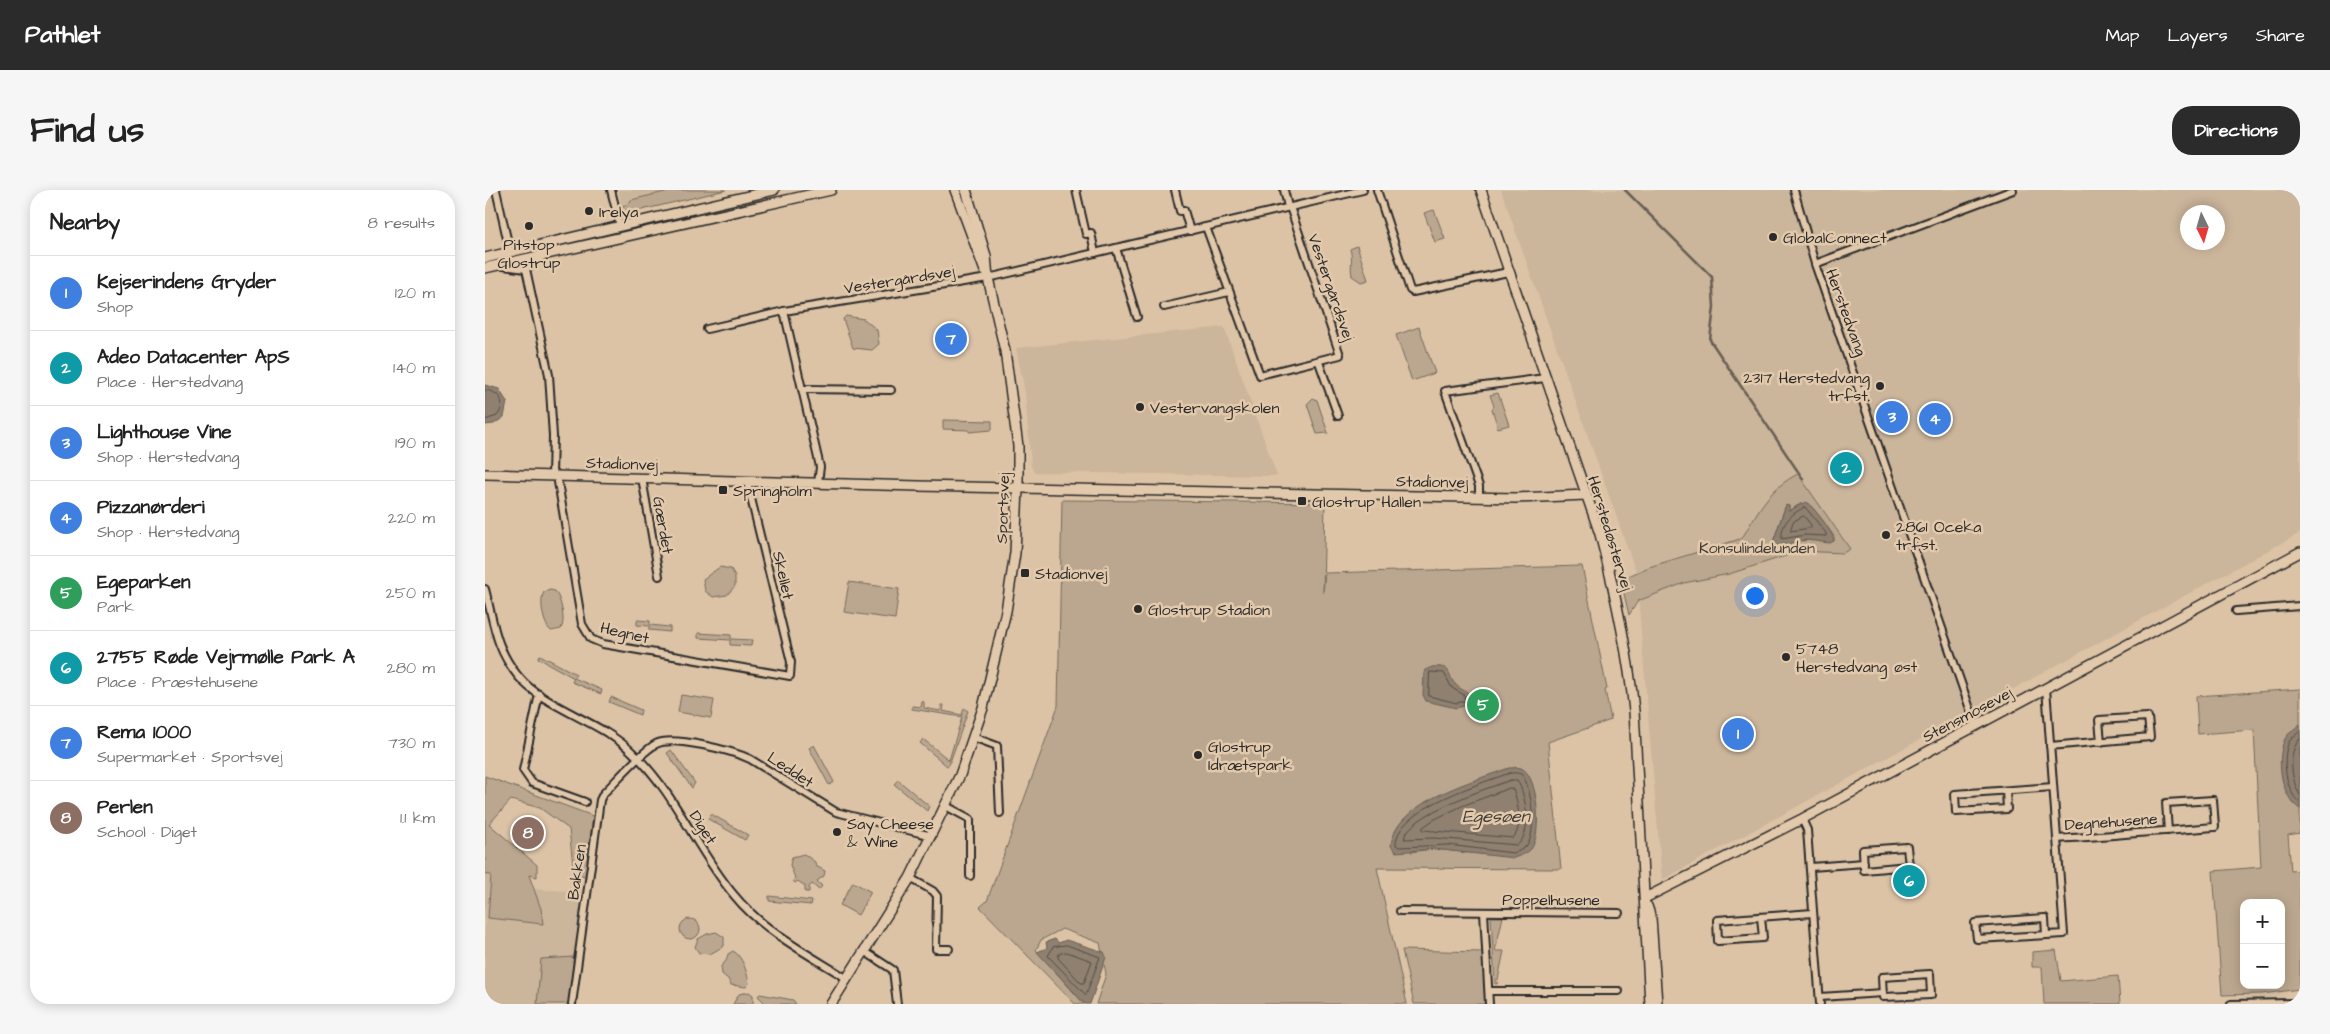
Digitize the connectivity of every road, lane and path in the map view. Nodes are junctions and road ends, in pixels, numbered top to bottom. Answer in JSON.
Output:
{"nodes":[{"id":1,"x":496,"y":190,"type":"edge"},
{"id":2,"x":611,"y":190,"type":"edge"},
{"id":3,"x":773,"y":190,"type":"edge"},
{"id":4,"x":831,"y":190,"type":"edge"},
{"id":5,"x":955,"y":190,"type":"edge"},
{"id":6,"x":966,"y":190,"type":"edge"},
{"id":7,"x":1076,"y":190,"type":"edge"},
{"id":8,"x":1175,"y":190,"type":"edge"},
{"id":9,"x":1284,"y":190,"type":"edge"},
{"id":10,"x":1363,"y":190,"type":"edge"},
{"id":11,"x":1377,"y":190,"type":"edge"},
{"id":12,"x":1481,"y":190,"type":"edge"},
{"id":13,"x":1794,"y":190,"type":"edge"},
{"id":14,"x":2013,"y":190,"type":"edge"},
{"id":15,"x":1289,"y":207,"type":"junction"},
{"id":16,"x":620,"y":226,"type":"junction"},
{"id":17,"x":1206,"y":227,"type":"junction"},
{"id":18,"x":1190,"y":231,"type":"junction"},
{"id":19,"x":1116,"y":248,"type":"junction"},
{"id":20,"x":511,"y":252,"type":"junction"},
{"id":21,"x":1095,"y":253,"type":"junction"},
{"id":22,"x":545,"y":254,"type":"junction"},
{"id":23,"x":485,"y":258,"type":"edge"},
{"id":24,"x":1815,"y":264,"type":"junction"},
{"id":25,"x":497,"y":265,"type":"junction"},
{"id":26,"x":485,"y":268,"type":"edge"},
{"id":27,"x":526,"y":269,"type":"junction"},
{"id":28,"x":1508,"y":272,"type":"junction"},
{"id":29,"x":988,"y":278,"type":"junction"},
{"id":30,"x":1229,"y":292,"type":"junction"},
{"id":31,"x":1163,"y":307,"type":"dead end"},
{"id":32,"x":784,"y":311,"type":"junction"},
{"id":33,"x":1137,"y":317,"type":"dead end"},
{"id":34,"x":707,"y":329,"type":"dead end"},
{"id":35,"x":1319,"y":362,"type":"junction"},
{"id":36,"x":1545,"y":378,"type":"junction"},
{"id":37,"x":801,"y":389,"type":"junction"},
{"id":38,"x":891,"y":390,"type":"dead end"},
{"id":39,"x":1338,"y":416,"type":"dead end"},
{"id":40,"x":485,"y":474,"type":"edge"},
{"id":41,"x":554,"y":476,"type":"junction"},
{"id":42,"x":642,"y":478,"type":"junction"},
{"id":43,"x":747,"y":482,"type":"junction"},
{"id":44,"x":819,"y":483,"type":"junction"},
{"id":45,"x":1018,"y":488,"type":"junction"},
{"id":46,"x":1586,"y":495,"type":"junction"},
{"id":47,"x":1479,"y":497,"type":"junction"},
{"id":48,"x":2300,"y":552,"type":"edge"},
{"id":49,"x":659,"y":576,"type":"dead end"},
{"id":50,"x":485,"y":589,"type":"edge"},
{"id":51,"x":2300,"y":606,"type":"edge"},
{"id":52,"x":2236,"y":611,"type":"dead end"},
{"id":53,"x":790,"y":676,"type":"joint"},
{"id":54,"x":2046,"y":688,"type":"junction"},
{"id":55,"x":539,"y":694,"type":"junction"},
{"id":56,"x":1976,"y":726,"type":"junction"},
{"id":57,"x":973,"y":737,"type":"junction"},
{"id":58,"x":2101,"y":742,"type":"junction"},
{"id":59,"x":2050,"y":746,"type":"junction"},
{"id":60,"x":639,"y":759,"type":"junction"},
{"id":61,"x":2053,"y":787,"type":"junction"},
{"id":62,"x":2006,"y":791,"type":"junction"},
{"id":63,"x":585,"y":802,"type":"dead end"},
{"id":64,"x":946,"y":806,"type":"junction"},
{"id":65,"x":1000,"y":813,"type":"dead end"},
{"id":66,"x":1802,"y":818,"type":"junction"},
{"id":67,"x":2168,"y":831,"type":"junction"},
{"id":68,"x":932,"y":836,"type":"junction"},
{"id":69,"x":2057,"y":839,"type":"junction"},
{"id":70,"x":1864,"y":863,"type":"junction"},
{"id":71,"x":1811,"y":867,"type":"junction"},
{"id":72,"x":970,"y":876,"type":"dead end"},
{"id":73,"x":910,"y":878,"type":"junction"},
{"id":74,"x":1645,"y":898,"type":"junction"},
{"id":75,"x":1399,"y":911,"type":"dead end"},
{"id":76,"x":1484,"y":912,"type":"junction"},
{"id":77,"x":1619,"y":913,"type":"dead end"},
{"id":78,"x":1813,"y":913,"type":"junction"},
{"id":79,"x":1761,"y":917,"type":"junction"},
{"id":80,"x":2046,"y":935,"type":"junction"},
{"id":81,"x":949,"y":949,"type":"dead end"},
{"id":82,"x":864,"y":950,"type":"junction"},
{"id":83,"x":846,"y":978,"type":"junction"},
{"id":84,"x":1489,"y":991,"type":"junction"},
{"id":85,"x":1619,"y":991,"type":"dead end"},
{"id":86,"x":1883,"y":993,"type":"junction"},
{"id":87,"x":1820,"y":1001,"type":"edge"},
{"id":88,"x":2300,"y":1003,"type":"edge"},
{"id":89,"x":572,"y":1004,"type":"edge"},
{"id":90,"x":831,"y":1004,"type":"edge"},
{"id":91,"x":897,"y":1004,"type":"edge"},
{"id":92,"x":1489,"y":1004,"type":"edge"},
{"id":93,"x":1650,"y":1004,"type":"edge"},
{"id":94,"x":1657,"y":1004,"type":"edge"},
{"id":95,"x":2231,"y":1004,"type":"edge"}],
"edges":[{"from":1,"to":20,"type":"street"},
{"from":2,"to":16,"type":"street"},
{"from":3,"to":16,"type":"street"},
{"from":4,"to":22,"type":"street"},
{"from":5,"to":29,"type":"street","name":"Sportsvej"},
{"from":6,"to":29,"type":"street","name":"Sportsvej"},
{"from":7,"to":21,"type":"street"},
{"from":8,"to":18,"type":"street"},
{"from":9,"to":15,"type":"street","name":"Vestergårdsvej"},
{"from":10,"to":15,"type":"street","name":"Vestergårdsvej"},
{"from":11,"to":28,"type":"street"},
{"from":12,"to":28,"type":"street","name":"Herstedøstervej"},
{"from":13,"to":24,"type":"street","name":"Herstedvang"},
{"from":14,"to":24,"type":"street"},
{"from":15,"to":17,"type":"street","name":"Vestergårdsvej"},
{"from":15,"to":35,"type":"street","name":"Vestergårdsvej"},
{"from":16,"to":20,"type":"street"},
{"from":17,"to":18,"type":"street","name":"Vestergårdsvej"},
{"from":17,"to":30,"type":"street","name":"Vestergårdsvej"},
{"from":18,"to":19,"type":"street","name":"Vestergårdsvej"},
{"from":19,"to":21,"type":"street","name":"Vestergårdsvej"},
{"from":19,"to":33,"type":"street"},
{"from":20,"to":23,"type":"street"},
{"from":21,"to":29,"type":"street","name":"Vestergårdsvej"},
{"from":22,"to":25,"type":"street"},
{"from":22,"to":27,"type":"street"},
{"from":24,"to":56,"type":"street","name":"Herstedvang"},
{"from":25,"to":26,"type":"street"},
{"from":25,"to":27,"type":"street"},
{"from":27,"to":41,"type":"street"},
{"from":28,"to":36,"type":"street","name":"Herstedøstervej"},
{"from":29,"to":32,"type":"street","name":"Vestergårdsvej"},
{"from":29,"to":45,"type":"street","name":"Sportsvej"},
{"from":30,"to":31,"type":"street"},
{"from":30,"to":35,"type":"street","name":"Vestergårdsvej"},
{"from":32,"to":34,"type":"street","name":"Vestergårdsvej"},
{"from":32,"to":37,"type":"street"},
{"from":35,"to":39,"type":"street"},
{"from":36,"to":46,"type":"street","name":"Herstedøstervej"},
{"from":36,"to":47,"type":"street","name":"Stadionvej"},
{"from":37,"to":38,"type":"street"},
{"from":37,"to":44,"type":"street"},
{"from":40,"to":41,"type":"street","name":"Stadionvej"},
{"from":41,"to":42,"type":"street","name":"Stadionvej"},
{"from":41,"to":53,"type":"street","name":"Hegnet"},
{"from":42,"to":43,"type":"street","name":"Stadionvej"},
{"from":42,"to":49,"type":"street","name":"Gærdet"},
{"from":43,"to":44,"type":"street","name":"Stadionvej"},
{"from":43,"to":53,"type":"street","name":"Skellet"},
{"from":44,"to":45,"type":"street","name":"Stadionvej"},
{"from":45,"to":47,"type":"street","name":"Stadionvej"},
{"from":45,"to":57,"type":"street","name":"Sportsvej"},
{"from":46,"to":47,"type":"street","name":"Stadionvej"},
{"from":46,"to":74,"type":"street","name":"Herstedøstervej"},
{"from":48,"to":54,"type":"street","name":"Stensmosevej"},
{"from":50,"to":55,"type":"street","name":"Diget"},
{"from":51,"to":52,"type":"street"},
{"from":54,"to":56,"type":"street","name":"Stensmosevej"},
{"from":54,"to":59,"type":"street","name":"Degnehusene"},
{"from":55,"to":60,"type":"street","name":"Diget"},
{"from":55,"to":63,"type":"street"},
{"from":56,"to":66,"type":"street","name":"Stensmosevej"},
{"from":57,"to":64,"type":"street","name":"Sportsvej"},
{"from":57,"to":65,"type":"street"},
{"from":58,"to":58,"type":"street"},
{"from":58,"to":59,"type":"street"},
{"from":59,"to":61,"type":"street","name":"Degnehusene"},
{"from":60,"to":68,"type":"street","name":"Leddet"},
{"from":60,"to":83,"type":"street","name":"Diget"},
{"from":60,"to":89,"type":"street","name":"Bakken"},
{"from":61,"to":62,"type":"street"},
{"from":61,"to":69,"type":"street","name":"Degnehusene"},
{"from":62,"to":62,"type":"street"},
{"from":64,"to":68,"type":"street","name":"Sportsvej"},
{"from":64,"to":72,"type":"street"},
{"from":66,"to":71,"type":"street"},
{"from":66,"to":74,"type":"street","name":"Stensmosevej"},
{"from":67,"to":67,"type":"street","name":"Degnehusene"},
{"from":67,"to":69,"type":"street","name":"Degnehusene"},
{"from":68,"to":73,"type":"street","name":"Sportsvej"},
{"from":69,"to":80,"type":"street","name":"Degnehusene"},
{"from":70,"to":70,"type":"street"},
{"from":70,"to":71,"type":"street"},
{"from":71,"to":78,"type":"street"},
{"from":73,"to":81,"type":"street"},
{"from":73,"to":82,"type":"street","name":"Sportsvej"},
{"from":74,"to":93,"type":"street","name":"Herstedøstervej"},
{"from":74,"to":94,"type":"street","name":"Herstedøstervej"},
{"from":75,"to":76,"type":"street","name":"Poppelhusene"},
{"from":76,"to":77,"type":"street","name":"Poppelhusene"},
{"from":76,"to":84,"type":"street","name":"Poppelhusene"},
{"from":78,"to":79,"type":"street"},
{"from":78,"to":87,"type":"street"},
{"from":79,"to":79,"type":"street"},
{"from":80,"to":80,"type":"street","name":"Degnehusene"},
{"from":82,"to":83,"type":"street","name":"Sportsvej"},
{"from":82,"to":91,"type":"street"},
{"from":83,"to":90,"type":"street","name":"Sportsvej"},
{"from":84,"to":85,"type":"street"},
{"from":84,"to":92,"type":"street","name":"Poppelhusene"},
{"from":86,"to":86,"type":"street"},
{"from":86,"to":87,"type":"street"},
{"from":88,"to":95,"type":"street"}]}
